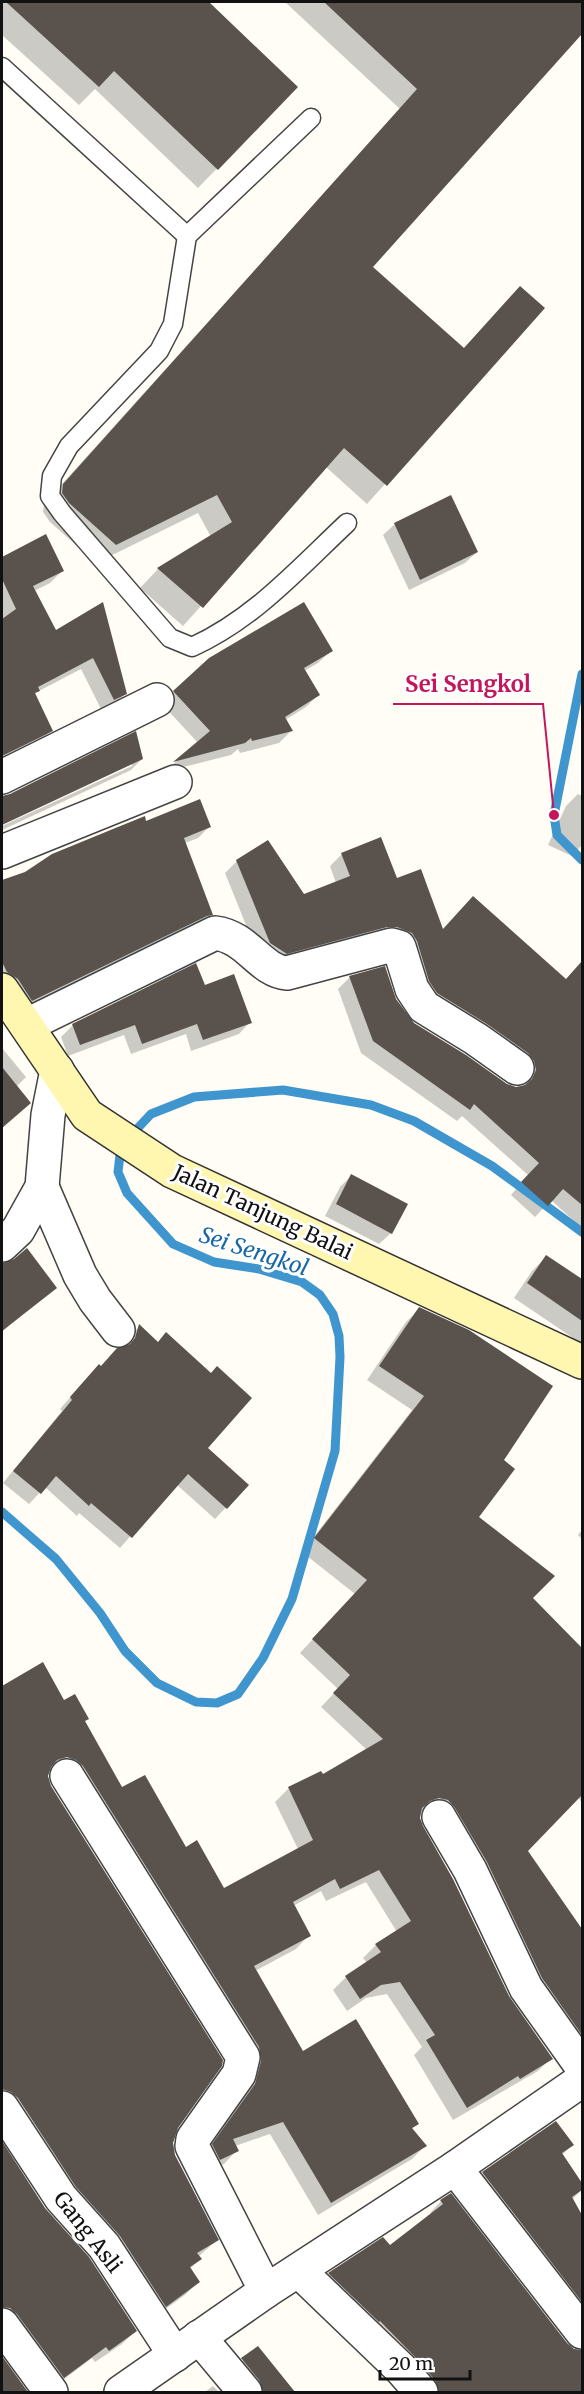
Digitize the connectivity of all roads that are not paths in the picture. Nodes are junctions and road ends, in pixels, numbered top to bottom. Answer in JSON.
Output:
{"nodes":[{"id":1,"x":2,"y":67,"type":"edge"},
{"id":2,"x":311,"y":118,"type":"dead end"},
{"id":3,"x":188,"y":236,"type":"junction"},
{"id":4,"x":347,"y":523,"type":"dead end"},
{"id":5,"x":157,"y":700,"type":"dead end"},
{"id":6,"x":2,"y":777,"type":"edge"},
{"id":7,"x":175,"y":782,"type":"dead end"},
{"id":8,"x":2,"y":852,"type":"edge"},
{"id":9,"x":2,"y":990,"type":"edge"},
{"id":10,"x":27,"y":1025,"type":"junction"},
{"id":11,"x":517,"y":1068,"type":"dead end"},
{"id":12,"x":57,"y":1070,"type":"junction"},
{"id":13,"x":42,"y":1187,"type":"junction"},
{"id":14,"x":2,"y":1245,"type":"edge"},
{"id":15,"x":118,"y":1329,"type":"dead end"},
{"id":16,"x":582,"y":1362,"type":"edge"},
{"id":17,"x":67,"y":1776,"type":"dead end"},
{"id":18,"x":439,"y":1817,"type":"dead end"},
{"id":19,"x":582,"y":2067,"type":"edge"},
{"id":20,"x":582,"y":2080,"type":"edge"},
{"id":21,"x":2,"y":2108,"type":"edge"},
{"id":22,"x":455,"y":2168,"type":"junction"},
{"id":23,"x":298,"y":2271,"type":"junction"},
{"id":24,"x":266,"y":2291,"type":"junction"},
{"id":25,"x":2,"y":2325,"type":"edge"},
{"id":26,"x":582,"y":2332,"type":"edge"},
{"id":27,"x":187,"y":2346,"type":"junction"},
{"id":28,"x":51,"y":2392,"type":"edge"},
{"id":29,"x":121,"y":2392,"type":"edge"},
{"id":30,"x":245,"y":2392,"type":"edge"},
{"id":31,"x":421,"y":2392,"type":"edge"}],
"edges":[{"from":1,"to":3,"type":"lane"},
{"from":2,"to":3,"type":"lane"},
{"from":3,"to":4,"type":"lane"},
{"from":5,"to":6,"type":"street"},
{"from":7,"to":8,"type":"street"},
{"from":9,"to":10,"type":"street","name":"Jalan Tanjung Balai"},
{"from":10,"to":11,"type":"street"},
{"from":10,"to":12,"type":"street","name":"Jalan Tanjung Balai"},
{"from":12,"to":13,"type":"street"},
{"from":12,"to":16,"type":"street","name":"Jalan Tanjung Balai"},
{"from":13,"to":14,"type":"street"},
{"from":13,"to":15,"type":"street"},
{"from":17,"to":24,"type":"street"},
{"from":18,"to":19,"type":"street"},
{"from":20,"to":22,"type":"street"},
{"from":21,"to":27,"type":"street","name":"Gang Asli"},
{"from":22,"to":23,"type":"street"},
{"from":22,"to":26,"type":"street"},
{"from":23,"to":24,"type":"street"},
{"from":23,"to":31,"type":"street"},
{"from":24,"to":27,"type":"street"},
{"from":25,"to":28,"type":"street"},
{"from":27,"to":29,"type":"street"},
{"from":27,"to":30,"type":"street","name":"Gang Asli"}]}
